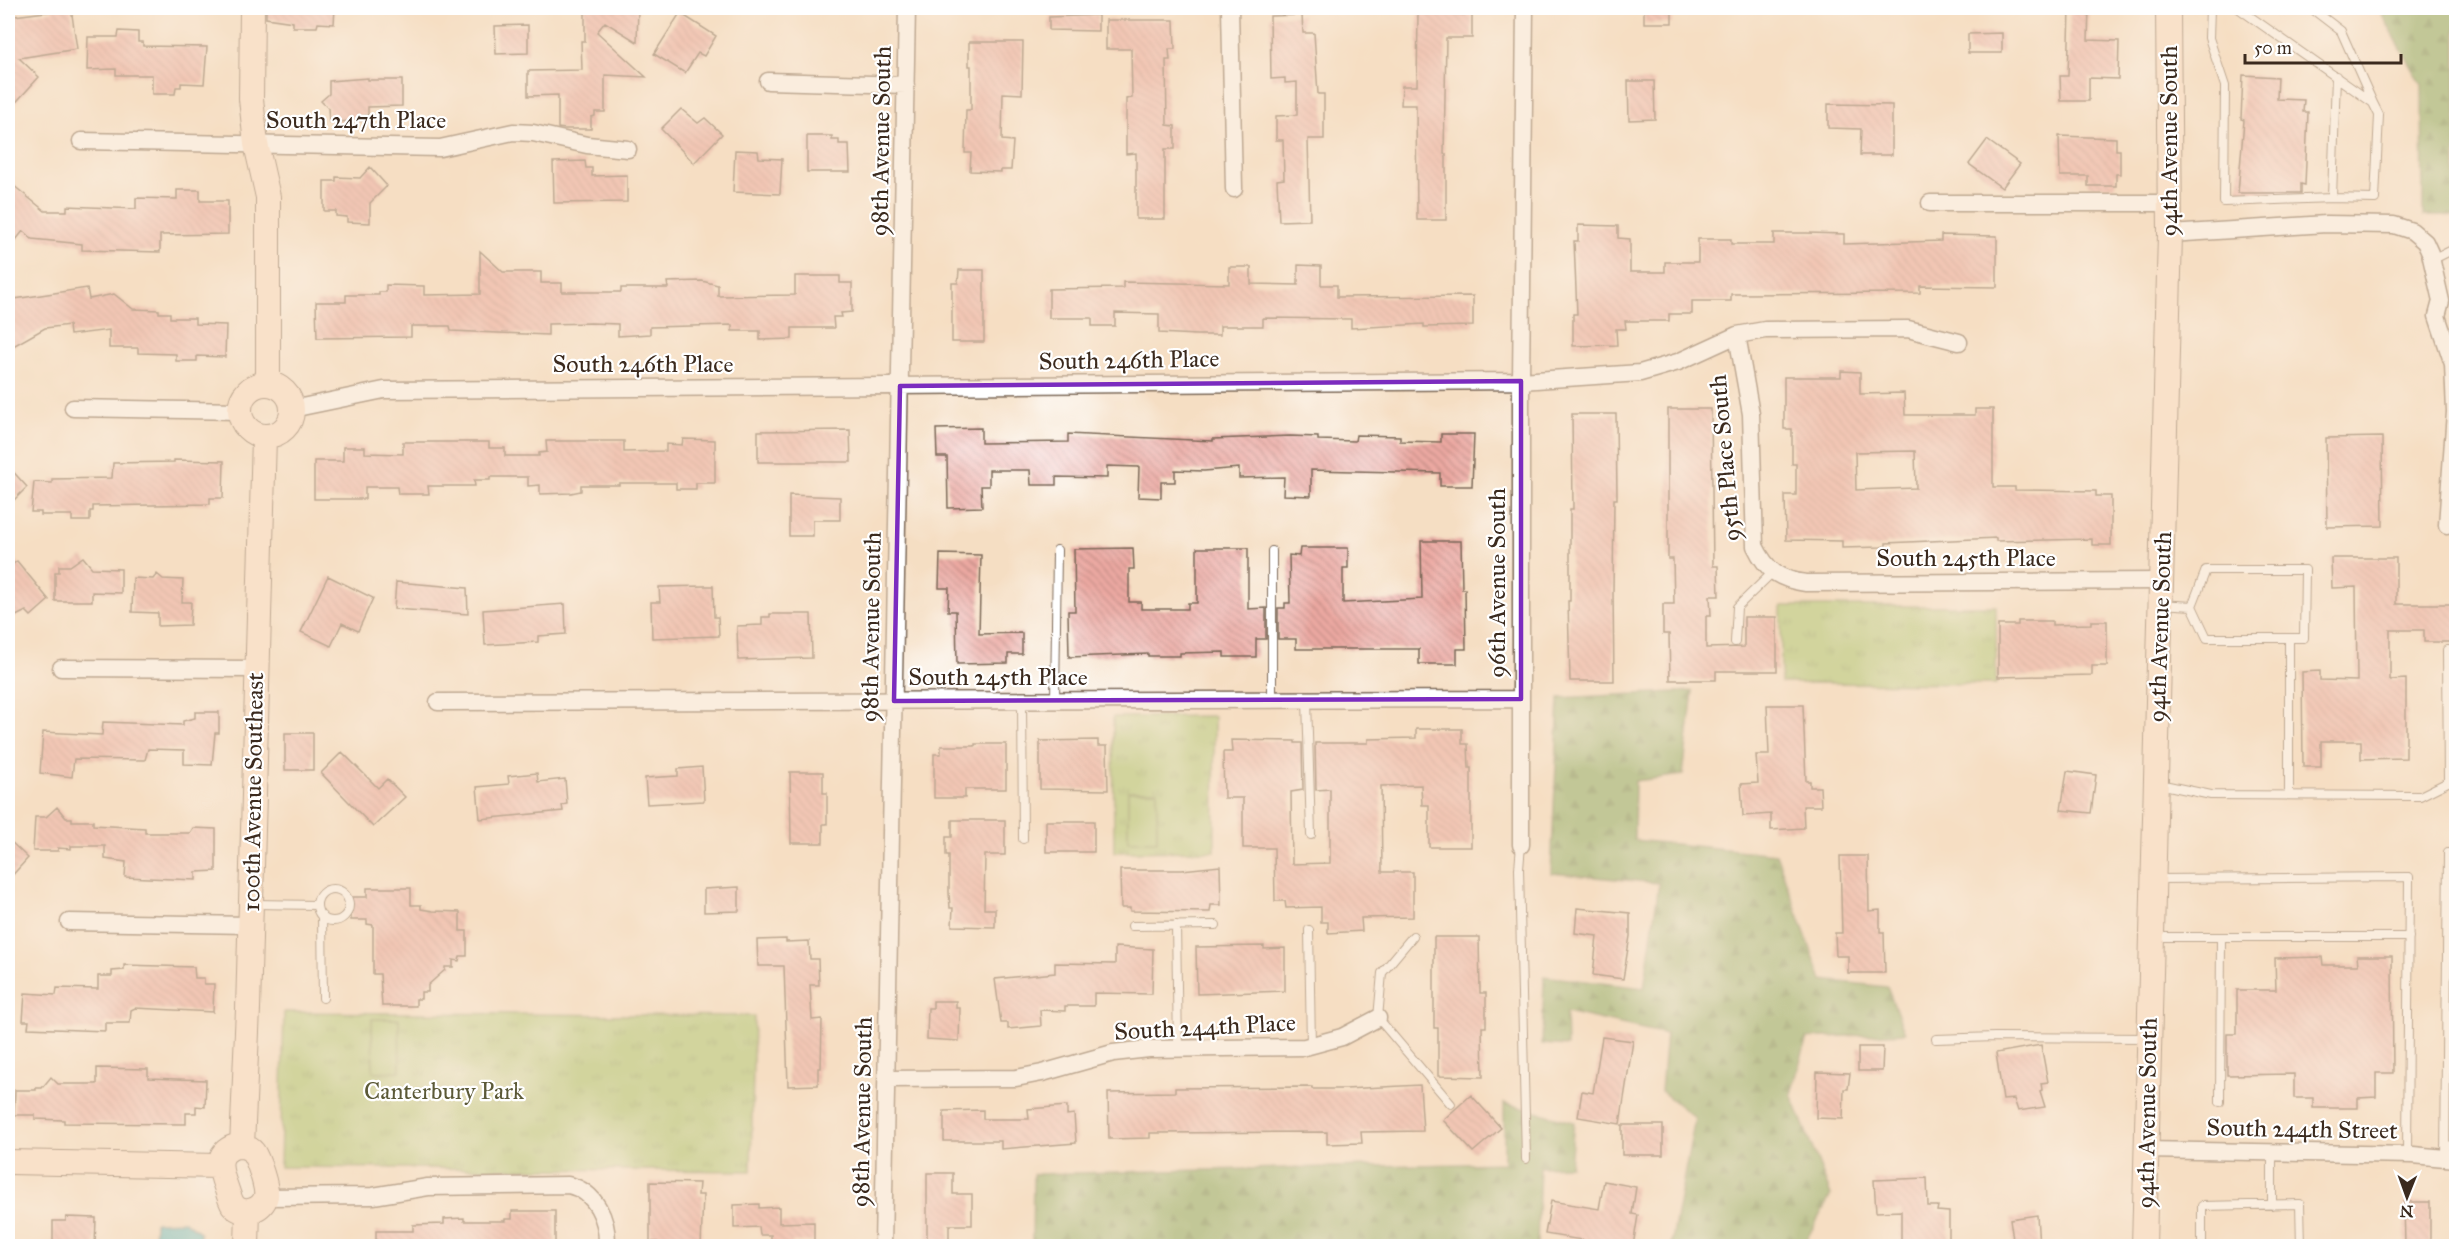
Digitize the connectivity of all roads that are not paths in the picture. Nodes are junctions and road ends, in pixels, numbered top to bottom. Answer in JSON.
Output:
{"nodes":[{"id":1,"x":252,"y":8,"type":"edge"},
{"id":2,"x":907,"y":8,"type":"edge"},
{"id":3,"x":1230,"y":8,"type":"edge"},
{"id":4,"x":1525,"y":8,"type":"edge"},
{"id":5,"x":2168,"y":8,"type":"edge"},
{"id":6,"x":2210,"y":8,"type":"edge"},
{"id":7,"x":2238,"y":8,"type":"edge"},
{"id":8,"x":2311,"y":8,"type":"edge"},
{"id":9,"x":2336,"y":76,"type":"junction"},
{"id":10,"x":768,"y":81,"type":"dead end"},
{"id":11,"x":906,"y":85,"type":"junction"},
{"id":12,"x":2373,"y":103,"type":"junction"},
{"id":13,"x":81,"y":141,"type":"dead end"},
{"id":14,"x":256,"y":144,"type":"junction"},
{"id":15,"x":628,"y":149,"type":"dead end"},
{"id":16,"x":1233,"y":189,"type":"dead end"},
{"id":17,"x":2332,"y":198,"type":"junction"},
{"id":18,"x":1930,"y":203,"type":"dead end"},
{"id":19,"x":2170,"y":203,"type":"junction"},
{"id":20,"x":2170,"y":234,"type":"junction"},
{"id":21,"x":2457,"y":248,"type":"edge"},
{"id":22,"x":2432,"y":260,"type":"junction"},
{"id":23,"x":1737,"y":335,"type":"junction"},
{"id":24,"x":1959,"y":342,"type":"dead end"},
{"id":25,"x":1521,"y":381,"type":"junction"},
{"id":26,"x":268,"y":384,"type":"junction"},
{"id":27,"x":900,"y":386,"type":"junction"},
{"id":28,"x":2455,"y":393,"type":"edge"},
{"id":29,"x":73,"y":408,"type":"dead end"},
{"id":30,"x":292,"y":409,"type":"junction"},
{"id":31,"x":239,"y":411,"type":"junction"},
{"id":32,"x":264,"y":437,"type":"junction"},
{"id":33,"x":2447,"y":525,"type":"dead end"},
{"id":34,"x":1057,"y":550,"type":"dead end"},
{"id":35,"x":1272,"y":551,"type":"dead end"},
{"id":36,"x":1773,"y":572,"type":"junction"},
{"id":37,"x":2161,"y":592,"type":"junction"},
{"id":38,"x":2192,"y":606,"type":"junction"},
{"id":39,"x":2289,"y":638,"type":"junction"},
{"id":40,"x":1735,"y":642,"type":"dead end"},
{"id":41,"x":2457,"y":650,"type":"edge"},
{"id":42,"x":61,"y":668,"type":"dead end"},
{"id":43,"x":256,"y":669,"type":"junction"},
{"id":44,"x":1521,"y":699,"type":"junction"},
{"id":45,"x":1022,"y":700,"type":"junction"},
{"id":46,"x":1055,"y":700,"type":"junction"},
{"id":47,"x":1272,"y":700,"type":"junction"},
{"id":48,"x":1307,"y":700,"type":"junction"},
{"id":49,"x":894,"y":701,"type":"junction"},
{"id":50,"x":438,"y":702,"type":"dead end"},
{"id":51,"x":2452,"y":782,"type":"edge"},
{"id":52,"x":2156,"y":783,"type":"junction"},
{"id":53,"x":2289,"y":795,"type":"junction"},
{"id":54,"x":1311,"y":836,"type":"dead end"},
{"id":55,"x":1023,"y":839,"type":"dead end"},
{"id":56,"x":1521,"y":845,"type":"joint"},
{"id":57,"x":2457,"y":853,"type":"edge"},
{"id":58,"x":2153,"y":879,"type":"junction"},
{"id":59,"x":317,"y":905,"type":"junction"},
{"id":60,"x":250,"y":914,"type":"junction"},
{"id":61,"x":322,"y":916,"type":"junction"},
{"id":62,"x":69,"y":922,"type":"dead end"},
{"id":63,"x":1176,"y":925,"type":"junction"},
{"id":64,"x":1216,"y":925,"type":"dead end"},
{"id":65,"x":1132,"y":926,"type":"dead end"},
{"id":66,"x":1309,"y":930,"type":"dead end"},
{"id":67,"x":1413,"y":936,"type":"dead end"},
{"id":68,"x":2152,"y":937,"type":"junction"},
{"id":69,"x":2221,"y":937,"type":"junction"},
{"id":70,"x":2409,"y":937,"type":"junction"},
{"id":71,"x":2446,"y":993,"type":"junction"},
{"id":72,"x":2457,"y":993,"type":"edge"},
{"id":73,"x":323,"y":998,"type":"dead end"},
{"id":74,"x":1378,"y":1018,"type":"junction"},
{"id":75,"x":2149,"y":1038,"type":"junction"},
{"id":76,"x":1936,"y":1039,"type":"dead end"},
{"id":77,"x":1311,"y":1046,"type":"junction"},
{"id":78,"x":1178,"y":1048,"type":"junction"},
{"id":79,"x":887,"y":1079,"type":"junction"},
{"id":80,"x":2220,"y":1102,"type":"dead end"},
{"id":81,"x":1451,"y":1104,"type":"dead end"},
{"id":82,"x":242,"y":1146,"type":"junction"},
{"id":83,"x":2457,"y":1146,"type":"edge"},
{"id":84,"x":2145,"y":1150,"type":"junction"},
{"id":85,"x":2272,"y":1152,"type":"junction"},
{"id":86,"x":2407,"y":1154,"type":"junction"},
{"id":87,"x":2449,"y":1154,"type":"edge"},
{"id":88,"x":1526,"y":1159,"type":"dead end"},
{"id":89,"x":8,"y":1162,"type":"edge"},
{"id":90,"x":220,"y":1166,"type":"junction"},
{"id":91,"x":257,"y":1204,"type":"junction"},
{"id":92,"x":2272,"y":1205,"type":"junction"},
{"id":93,"x":248,"y":1246,"type":"edge"},
{"id":94,"x":607,"y":1246,"type":"edge"},
{"id":95,"x":883,"y":1246,"type":"edge"},
{"id":96,"x":2144,"y":1246,"type":"edge"},
{"id":97,"x":2202,"y":1246,"type":"edge"},
{"id":98,"x":2301,"y":1246,"type":"edge"}],
"edges":[{"from":1,"to":14,"type":"street"},
{"from":2,"to":11,"type":"street","name":"98th Avenue South"},
{"from":3,"to":16,"type":"street"},
{"from":4,"to":25,"type":"street","name":"96th Avenue South"},
{"from":5,"to":19,"type":"street","name":"94th Avenue South"},
{"from":6,"to":17,"type":"lane"},
{"from":7,"to":9,"type":"lane"},
{"from":8,"to":12,"type":"lane"},
{"from":9,"to":12,"type":"lane"},
{"from":9,"to":17,"type":"lane"},
{"from":10,"to":11,"type":"street"},
{"from":11,"to":27,"type":"street","name":"98th Avenue South"},
{"from":12,"to":17,"type":"lane"},
{"from":13,"to":14,"type":"street","name":"South 247th Place"},
{"from":14,"to":15,"type":"street","name":"South 247th Place"},
{"from":14,"to":26,"type":"street"},
{"from":18,"to":19,"type":"street"},
{"from":19,"to":20,"type":"street","name":"94th Avenue South"},
{"from":20,"to":22,"type":"street"},
{"from":20,"to":37,"type":"street","name":"94th Avenue South"},
{"from":21,"to":22,"type":"lane"},
{"from":22,"to":28,"type":"street"},
{"from":23,"to":24,"type":"street","name":"South 246th Place"},
{"from":23,"to":25,"type":"street","name":"South 246th Place"},
{"from":23,"to":36,"type":"street","name":"95th Place South"},
{"from":25,"to":27,"type":"street","name":"South 246th Place"},
{"from":25,"to":44,"type":"street","name":"96th Avenue South"},
{"from":26,"to":30,"type":"street"},
{"from":26,"to":31,"type":"street"},
{"from":27,"to":30,"type":"street","name":"South 246th Place"},
{"from":27,"to":49,"type":"street","name":"98th Avenue South"},
{"from":28,"to":33,"type":"street"},
{"from":29,"to":31,"type":"street"},
{"from":30,"to":32,"type":"street"},
{"from":31,"to":32,"type":"street"},
{"from":32,"to":43,"type":"street","name":"100th Avenue Southeast"},
{"from":34,"to":46,"type":"lane"},
{"from":35,"to":47,"type":"lane"},
{"from":36,"to":37,"type":"street","name":"South 245th Place"},
{"from":36,"to":40,"type":"lane"},
{"from":37,"to":38,"type":"lane"},
{"from":37,"to":52,"type":"street","name":"94th Avenue South"},
{"from":38,"to":39,"type":"lane"},
{"from":38,"to":39,"type":"lane"},
{"from":39,"to":53,"type":"lane"},
{"from":41,"to":51,"type":"lane"},
{"from":42,"to":43,"type":"street"},
{"from":43,"to":60,"type":"street","name":"100th Avenue Southeast"},
{"from":44,"to":48,"type":"street","name":"South 245th Place"},
{"from":44,"to":56,"type":"street","name":"96th Avenue South"},
{"from":45,"to":46,"type":"street","name":"South 245th Place"},
{"from":45,"to":49,"type":"street","name":"South 245th Place"},
{"from":45,"to":55,"type":"lane"},
{"from":46,"to":47,"type":"street","name":"South 245th Place"},
{"from":47,"to":48,"type":"street","name":"South 245th Place"},
{"from":48,"to":54,"type":"lane"},
{"from":49,"to":50,"type":"street","name":"South 245th Place"},
{"from":49,"to":79,"type":"street","name":"98th Avenue South"},
{"from":51,"to":53,"type":"lane"},
{"from":52,"to":53,"type":"lane"},
{"from":52,"to":58,"type":"street","name":"94th Avenue South"},
{"from":56,"to":88,"type":"lane","name":"96th Avenue South"},
{"from":57,"to":71,"type":"lane"},
{"from":58,"to":68,"type":"street","name":"94th Avenue South"},
{"from":58,"to":70,"type":"lane"},
{"from":59,"to":60,"type":"lane"},
{"from":59,"to":61,"type":"lane"},
{"from":59,"to":61,"type":"lane"},
{"from":60,"to":62,"type":"street"},
{"from":60,"to":82,"type":"street","name":"100th Avenue Southeast"},
{"from":61,"to":73,"type":"lane"},
{"from":63,"to":64,"type":"lane"},
{"from":63,"to":65,"type":"lane"},
{"from":63,"to":78,"type":"lane"},
{"from":66,"to":77,"type":"lane"},
{"from":67,"to":74,"type":"lane"},
{"from":68,"to":69,"type":"lane"},
{"from":68,"to":75,"type":"street","name":"94th Avenue South"},
{"from":69,"to":70,"type":"lane"},
{"from":69,"to":80,"type":"lane"},
{"from":70,"to":86,"type":"lane"},
{"from":71,"to":72,"type":"lane"},
{"from":71,"to":87,"type":"lane"},
{"from":74,"to":77,"type":"street","name":"South 244th Place"},
{"from":74,"to":81,"type":"lane"},
{"from":75,"to":76,"type":"lane"},
{"from":75,"to":84,"type":"street","name":"94th Avenue South"},
{"from":77,"to":78,"type":"street","name":"South 244th Place"},
{"from":78,"to":79,"type":"street","name":"South 244th Place"},
{"from":79,"to":95,"type":"street","name":"98th Avenue South"},
{"from":82,"to":90,"type":"street"},
{"from":82,"to":91,"type":"street"},
{"from":83,"to":87,"type":"lane"},
{"from":84,"to":85,"type":"street","name":"South 244th Street"},
{"from":84,"to":96,"type":"street","name":"94th Avenue South"},
{"from":85,"to":86,"type":"street","name":"South 244th Street"},
{"from":85,"to":92,"type":"lane"},
{"from":86,"to":87,"type":"street","name":"South 244th Street"},
{"from":89,"to":90,"type":"street"},
{"from":90,"to":91,"type":"street"},
{"from":91,"to":93,"type":"street"},
{"from":91,"to":94,"type":"street"},
{"from":92,"to":97,"type":"lane"},
{"from":92,"to":98,"type":"lane"}]}
